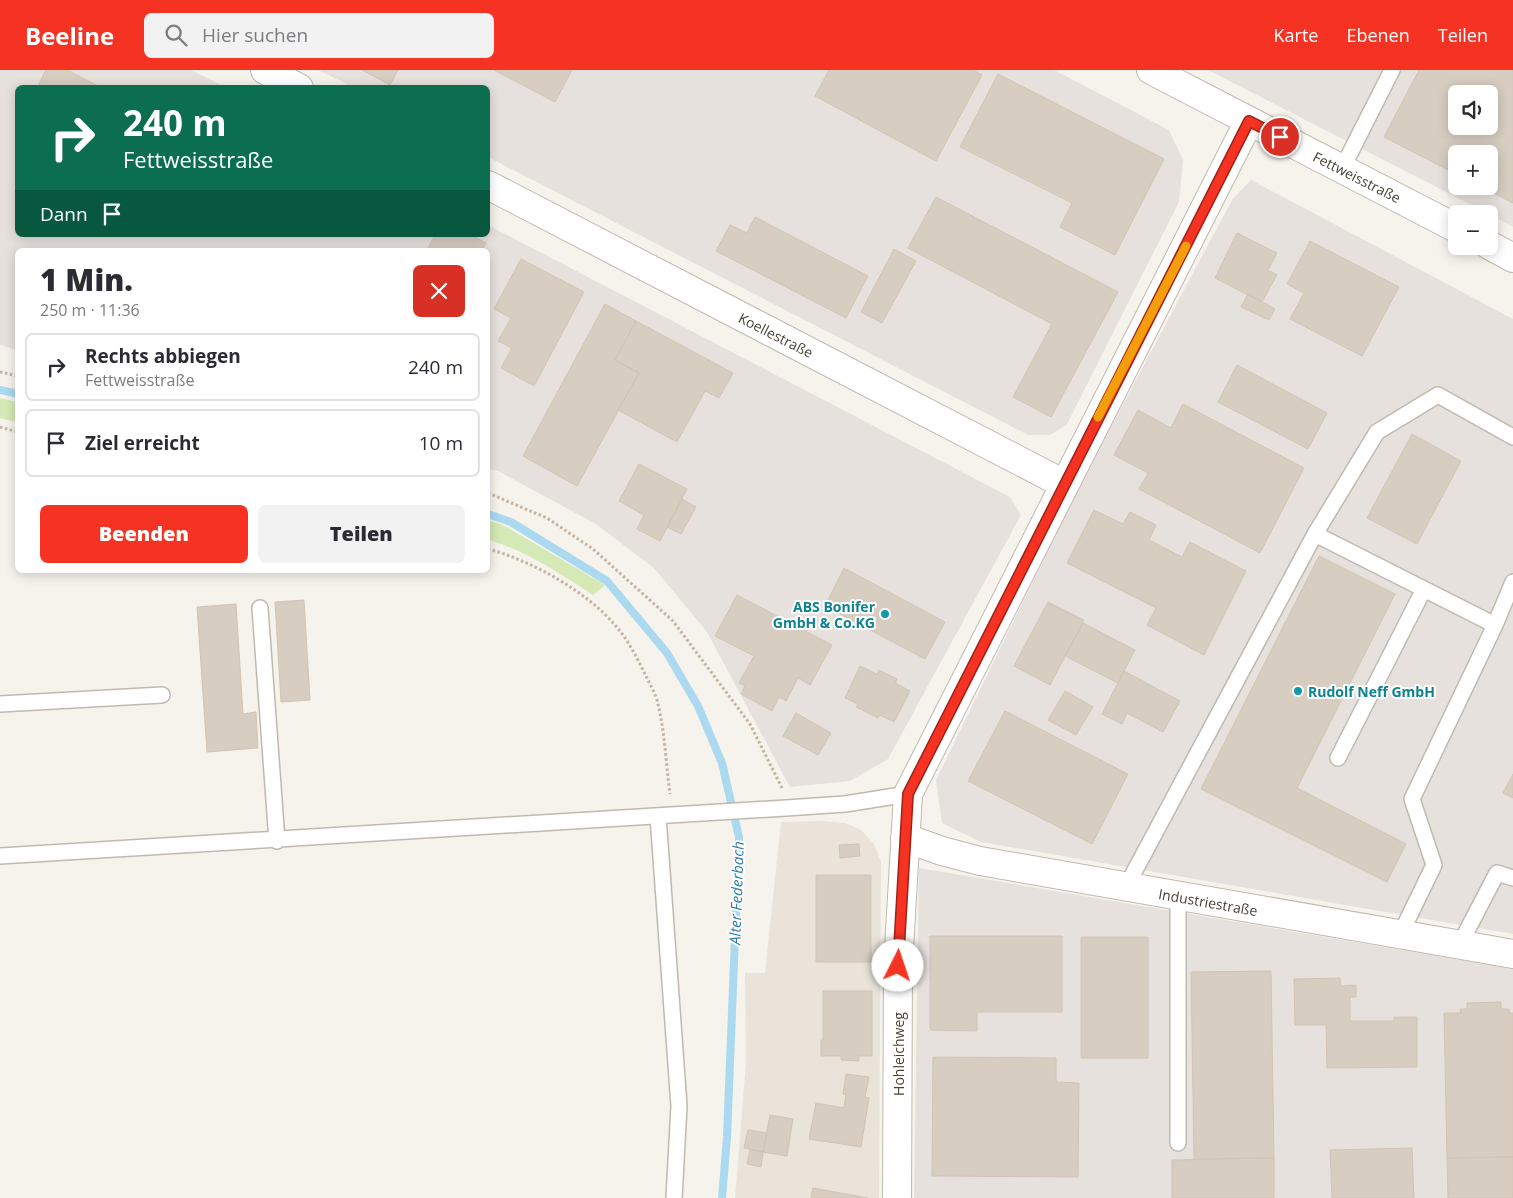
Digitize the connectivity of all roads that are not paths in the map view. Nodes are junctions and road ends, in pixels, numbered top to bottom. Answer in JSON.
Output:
{"nodes":[{"id":1,"x":265,"y":70,"type":"edge"},
{"id":2,"x":1151,"y":70,"type":"edge"},
{"id":3,"x":1392,"y":70,"type":"edge"},
{"id":4,"x":293,"y":85,"type":"edge"},
{"id":5,"x":1249,"y":121,"type":"junction"},
{"id":6,"x":1342,"y":169,"type":"junction"},
{"id":7,"x":490,"y":186,"type":"edge"},
{"id":8,"x":1448,"y":224,"type":"edge"},
{"id":9,"x":1498,"y":250,"type":"edge"},
{"id":10,"x":1513,"y":258,"type":"edge"},
{"id":11,"x":1513,"y":437,"type":"edge"},
{"id":12,"x":1064,"y":484,"type":"junction"},
{"id":13,"x":1315,"y":534,"type":"junction"},
{"id":14,"x":1513,"y":582,"type":"edge"},
{"id":15,"x":1424,"y":589,"type":"junction"},
{"id":16,"x":260,"y":608,"type":"dead end"},
{"id":17,"x":1495,"y":625,"type":"junction"},
{"id":18,"x":162,"y":695,"type":"dead end"},
{"id":19,"x":0,"y":704,"type":"edge"},
{"id":20,"x":1338,"y":758,"type":"dead end"},
{"id":21,"x":908,"y":794,"type":"junction"},
{"id":22,"x":666,"y":816,"type":"junction"},
{"id":23,"x":905,"y":838,"type":"junction"},
{"id":24,"x":276,"y":841,"type":"junction"},
{"id":25,"x":0,"y":856,"type":"edge"},
{"id":26,"x":1513,"y":878,"type":"edge"},
{"id":27,"x":1126,"y":887,"type":"junction"},
{"id":28,"x":1178,"y":897,"type":"junction"},
{"id":29,"x":1400,"y":935,"type":"junction"},
{"id":30,"x":1460,"y":944,"type":"junction"},
{"id":31,"x":1513,"y":954,"type":"edge"},
{"id":32,"x":1178,"y":1143,"type":"dead end"},
{"id":33,"x":674,"y":1198,"type":"edge"},
{"id":34,"x":897,"y":1198,"type":"edge"}],
"edges":[{"from":1,"to":4,"type":"street"},
{"from":2,"to":5,"type":"street","name":"Fettweisstraße"},
{"from":3,"to":6,"type":"lane"},
{"from":5,"to":6,"type":"street","name":"Fettweisstraße"},
{"from":5,"to":12,"type":"street","name":"Hohleichweg"},
{"from":6,"to":8,"type":"street","name":"Fettweisstraße"},
{"from":7,"to":12,"type":"street","name":"Koellestraße"},
{"from":9,"to":10,"type":"street"},
{"from":11,"to":13,"type":"lane"},
{"from":12,"to":21,"type":"street","name":"Hohleichweg"},
{"from":13,"to":15,"type":"lane"},
{"from":13,"to":27,"type":"lane"},
{"from":14,"to":17,"type":"lane"},
{"from":15,"to":17,"type":"lane"},
{"from":15,"to":20,"type":"lane"},
{"from":16,"to":24,"type":"lane"},
{"from":17,"to":29,"type":"lane"},
{"from":18,"to":19,"type":"lane"},
{"from":21,"to":22,"type":"lane"},
{"from":21,"to":23,"type":"street","name":"Hohleichweg"},
{"from":22,"to":24,"type":"lane"},
{"from":22,"to":33,"type":"lane"},
{"from":23,"to":27,"type":"street","name":"Industriestraße"},
{"from":23,"to":34,"type":"street","name":"Hohleichweg"},
{"from":24,"to":25,"type":"lane"},
{"from":26,"to":30,"type":"lane"},
{"from":27,"to":28,"type":"street","name":"Industriestraße"},
{"from":28,"to":29,"type":"street","name":"Industriestraße"},
{"from":28,"to":32,"type":"lane"},
{"from":29,"to":30,"type":"street","name":"Industriestraße"},
{"from":30,"to":31,"type":"street","name":"Industriestraße"}]}
